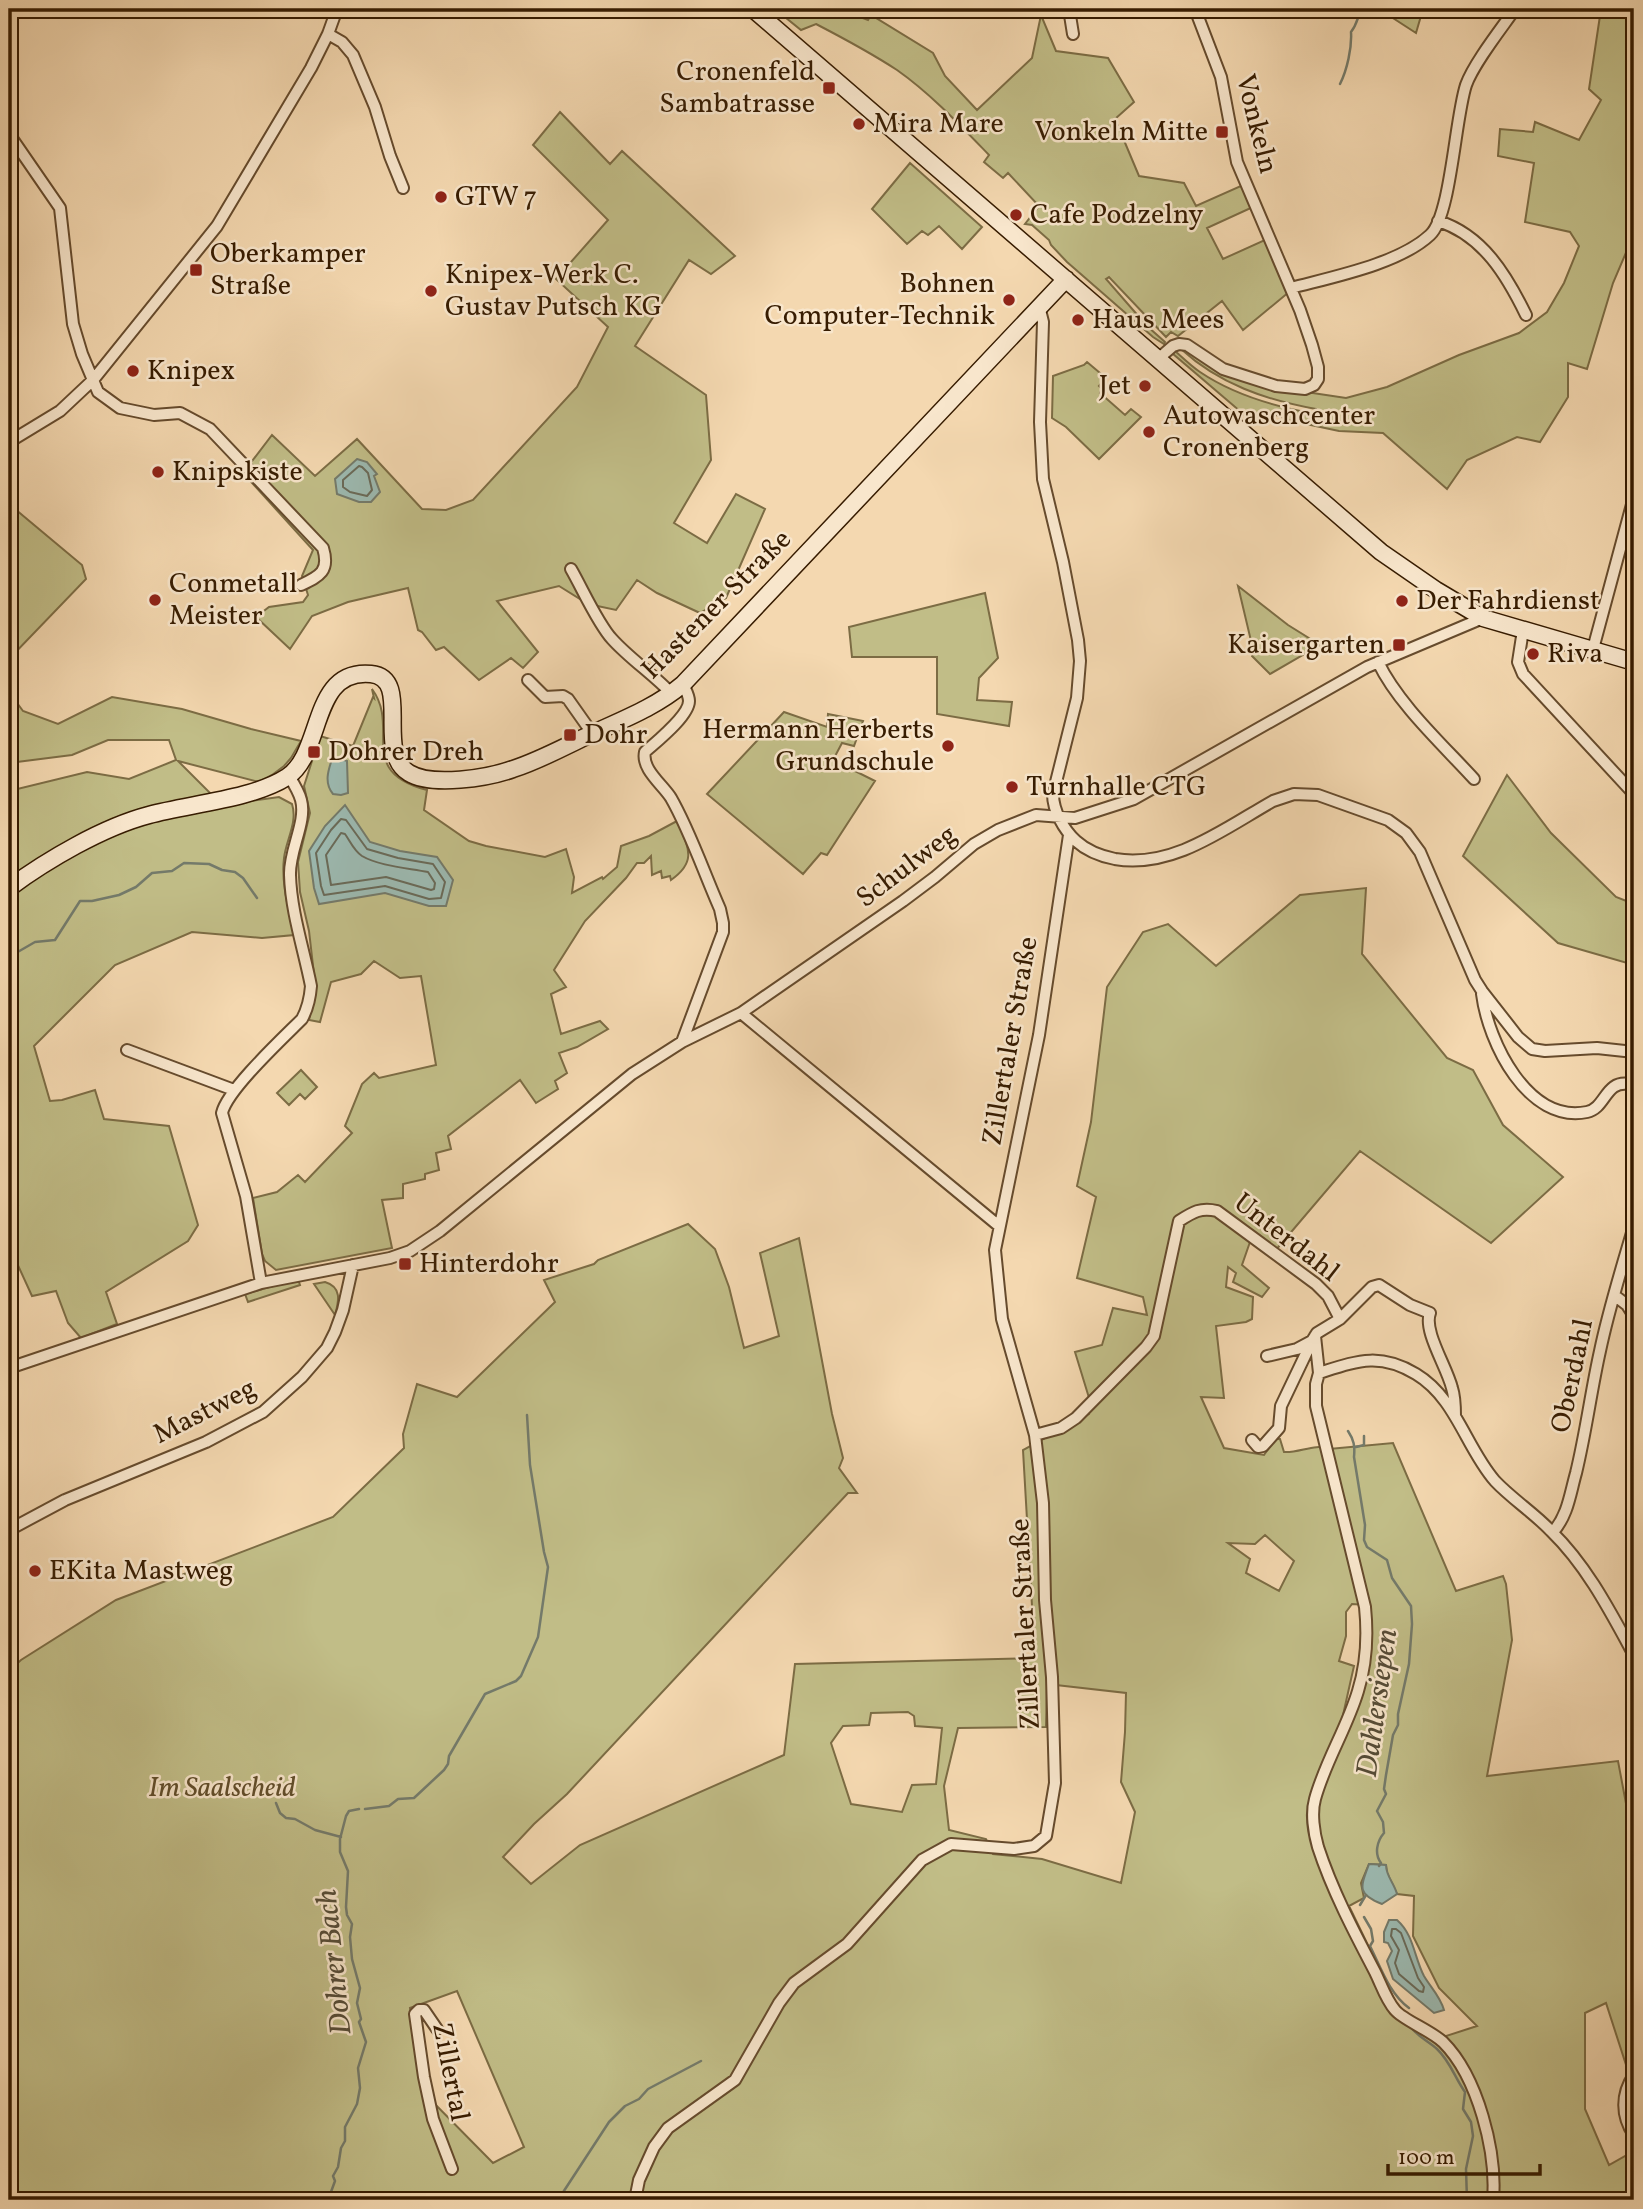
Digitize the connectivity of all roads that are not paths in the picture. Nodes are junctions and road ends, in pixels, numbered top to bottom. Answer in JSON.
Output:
{"nodes":[{"id":1,"x":337,"y":9,"type":"edge"},
{"id":2,"x":753,"y":9,"type":"edge"},
{"id":3,"x":1069,"y":9,"type":"edge"},
{"id":4,"x":1195,"y":9,"type":"edge"},
{"id":5,"x":1515,"y":9,"type":"edge"},
{"id":6,"x":328,"y":34,"type":"junction"},
{"id":7,"x":1073,"y":34,"type":"dead end"},
{"id":8,"x":9,"y":134,"type":"edge"},
{"id":9,"x":403,"y":188,"type":"dead end"},
{"id":10,"x":1438,"y":222,"type":"junction"},
{"id":11,"x":1066,"y":279,"type":"junction"},
{"id":12,"x":1291,"y":288,"type":"junction"},
{"id":13,"x":1039,"y":306,"type":"junction"},
{"id":14,"x":1526,"y":315,"type":"dead end"},
{"id":15,"x":1158,"y":359,"type":"junction"},
{"id":16,"x":93,"y":380,"type":"junction"},
{"id":17,"x":9,"y":443,"type":"edge"},
{"id":18,"x":1634,"y":502,"type":"edge"},
{"id":19,"x":571,"y":569,"type":"dead end"},
{"id":20,"x":301,"y":585,"type":"dead end"},
{"id":21,"x":1483,"y":618,"type":"junction"},
{"id":22,"x":1523,"y":630,"type":"junction"},
{"id":23,"x":1593,"y":649,"type":"junction"},
{"id":24,"x":1378,"y":662,"type":"junction"},
{"id":25,"x":1634,"y":662,"type":"edge"},
{"id":26,"x":528,"y":680,"type":"dead end"},
{"id":27,"x":678,"y":689,"type":"junction"},
{"id":28,"x":592,"y":733,"type":"junction"},
{"id":29,"x":289,"y":776,"type":"junction"},
{"id":30,"x":1474,"y":779,"type":"dead end"},
{"id":31,"x":1634,"y":794,"type":"edge"},
{"id":32,"x":1060,"y":817,"type":"junction"},
{"id":33,"x":1069,"y":835,"type":"junction"},
{"id":34,"x":9,"y":888,"type":"edge"},
{"id":35,"x":1482,"y":991,"type":"junction"},
{"id":36,"x":741,"y":1013,"type":"junction"},
{"id":37,"x":682,"y":1042,"type":"junction"},
{"id":38,"x":127,"y":1050,"type":"dead end"},
{"id":39,"x":1634,"y":1052,"type":"edge"},
{"id":40,"x":234,"y":1090,"type":"junction"},
{"id":41,"x":1634,"y":1090,"type":"edge"},
{"id":42,"x":999,"y":1226,"type":"junction"},
{"id":43,"x":1634,"y":1226,"type":"edge"},
{"id":44,"x":353,"y":1265,"type":"junction"},
{"id":45,"x":261,"y":1283,"type":"junction"},
{"id":46,"x":1614,"y":1295,"type":"junction"},
{"id":47,"x":1634,"y":1316,"type":"edge"},
{"id":48,"x":1340,"y":1319,"type":"junction"},
{"id":49,"x":1313,"y":1339,"type":"junction"},
{"id":50,"x":1267,"y":1356,"type":"dead end"},
{"id":51,"x":9,"y":1368,"type":"edge"},
{"id":52,"x":1319,"y":1373,"type":"junction"},
{"id":53,"x":1455,"y":1416,"type":"junction"},
{"id":54,"x":1035,"y":1435,"type":"junction"},
{"id":55,"x":1252,"y":1440,"type":"dead end"},
{"id":56,"x":9,"y":1530,"type":"edge"},
{"id":57,"x":1553,"y":1532,"type":"junction"},
{"id":58,"x":1634,"y":1655,"type":"edge"},
{"id":59,"x":437,"y":2029,"type":"dead end"},
{"id":60,"x":1634,"y":2075,"type":"edge"},
{"id":61,"x":1634,"y":2135,"type":"edge"},
{"id":62,"x":452,"y":2169,"type":"dead end"},
{"id":63,"x":635,"y":2200,"type":"edge"},
{"id":64,"x":1493,"y":2200,"type":"edge"}],
"edges":[{"from":1,"to":6,"type":"street"},
{"from":2,"to":11,"type":"main road"},
{"from":3,"to":7,"type":"street"},
{"from":4,"to":12,"type":"street","name":"Vonkeln"},
{"from":5,"to":10,"type":"street"},
{"from":6,"to":9,"type":"street"},
{"from":6,"to":16,"type":"street"},
{"from":8,"to":16,"type":"street"},
{"from":10,"to":12,"type":"street"},
{"from":10,"to":14,"type":"street"},
{"from":11,"to":13,"type":"main road","name":"Hastener Straße"},
{"from":11,"to":15,"type":"main road"},
{"from":12,"to":15,"type":"street","name":"Vonkeln"},
{"from":13,"to":27,"type":"main road","name":"Hastener Straße"},
{"from":13,"to":32,"type":"street"},
{"from":15,"to":21,"type":"main road"},
{"from":16,"to":17,"type":"street"},
{"from":16,"to":20,"type":"street"},
{"from":18,"to":23,"type":"street"},
{"from":19,"to":27,"type":"street"},
{"from":21,"to":22,"type":"main road"},
{"from":21,"to":24,"type":"street","name":"Schulweg"},
{"from":22,"to":23,"type":"main road"},
{"from":22,"to":31,"type":"street"},
{"from":23,"to":25,"type":"main road"},
{"from":24,"to":30,"type":"street"},
{"from":24,"to":32,"type":"street","name":"Schulweg"},
{"from":26,"to":28,"type":"street"},
{"from":27,"to":28,"type":"main road","name":"Hastener Straße"},
{"from":27,"to":37,"type":"street"},
{"from":28,"to":29,"type":"main road","name":"Hastener Straße"},
{"from":29,"to":34,"type":"main road"},
{"from":29,"to":40,"type":"street"},
{"from":32,"to":33,"type":"street"},
{"from":32,"to":36,"type":"street","name":"Schulweg"},
{"from":33,"to":35,"type":"street"},
{"from":33,"to":42,"type":"street","name":"Zillertaler Straße"},
{"from":35,"to":39,"type":"street"},
{"from":35,"to":41,"type":"street"},
{"from":36,"to":37,"type":"street","name":"Schulweg"},
{"from":36,"to":42,"type":"street"},
{"from":37,"to":44,"type":"street","name":"Schulweg"},
{"from":38,"to":40,"type":"street"},
{"from":40,"to":45,"type":"street"},
{"from":42,"to":54,"type":"street","name":"Zillertaler Straße"},
{"from":43,"to":46,"type":"street","name":"Oberdahl"},
{"from":44,"to":45,"type":"street"},
{"from":44,"to":56,"type":"street","name":"Mastweg"},
{"from":45,"to":51,"type":"street"},
{"from":46,"to":47,"type":"street"},
{"from":46,"to":57,"type":"street","name":"Oberdahl"},
{"from":48,"to":49,"type":"street","name":"Unterdahl"},
{"from":48,"to":53,"type":"street","name":"Unterdahl"},
{"from":48,"to":54,"type":"street","name":"Unterdahl"},
{"from":49,"to":50,"type":"street","name":"Unterdahl"},
{"from":49,"to":52,"type":"street"},
{"from":49,"to":55,"type":"street"},
{"from":52,"to":53,"type":"street","name":"Unterdahl"},
{"from":52,"to":64,"type":"street"},
{"from":53,"to":57,"type":"street","name":"Unterdahl"},
{"from":54,"to":63,"type":"street","name":"Zillertaler Straße"},
{"from":57,"to":58,"type":"street","name":"Unterdahl"},
{"from":59,"to":62,"type":"street","name":"Zillertal"},
{"from":60,"to":61,"type":"street"}]}
